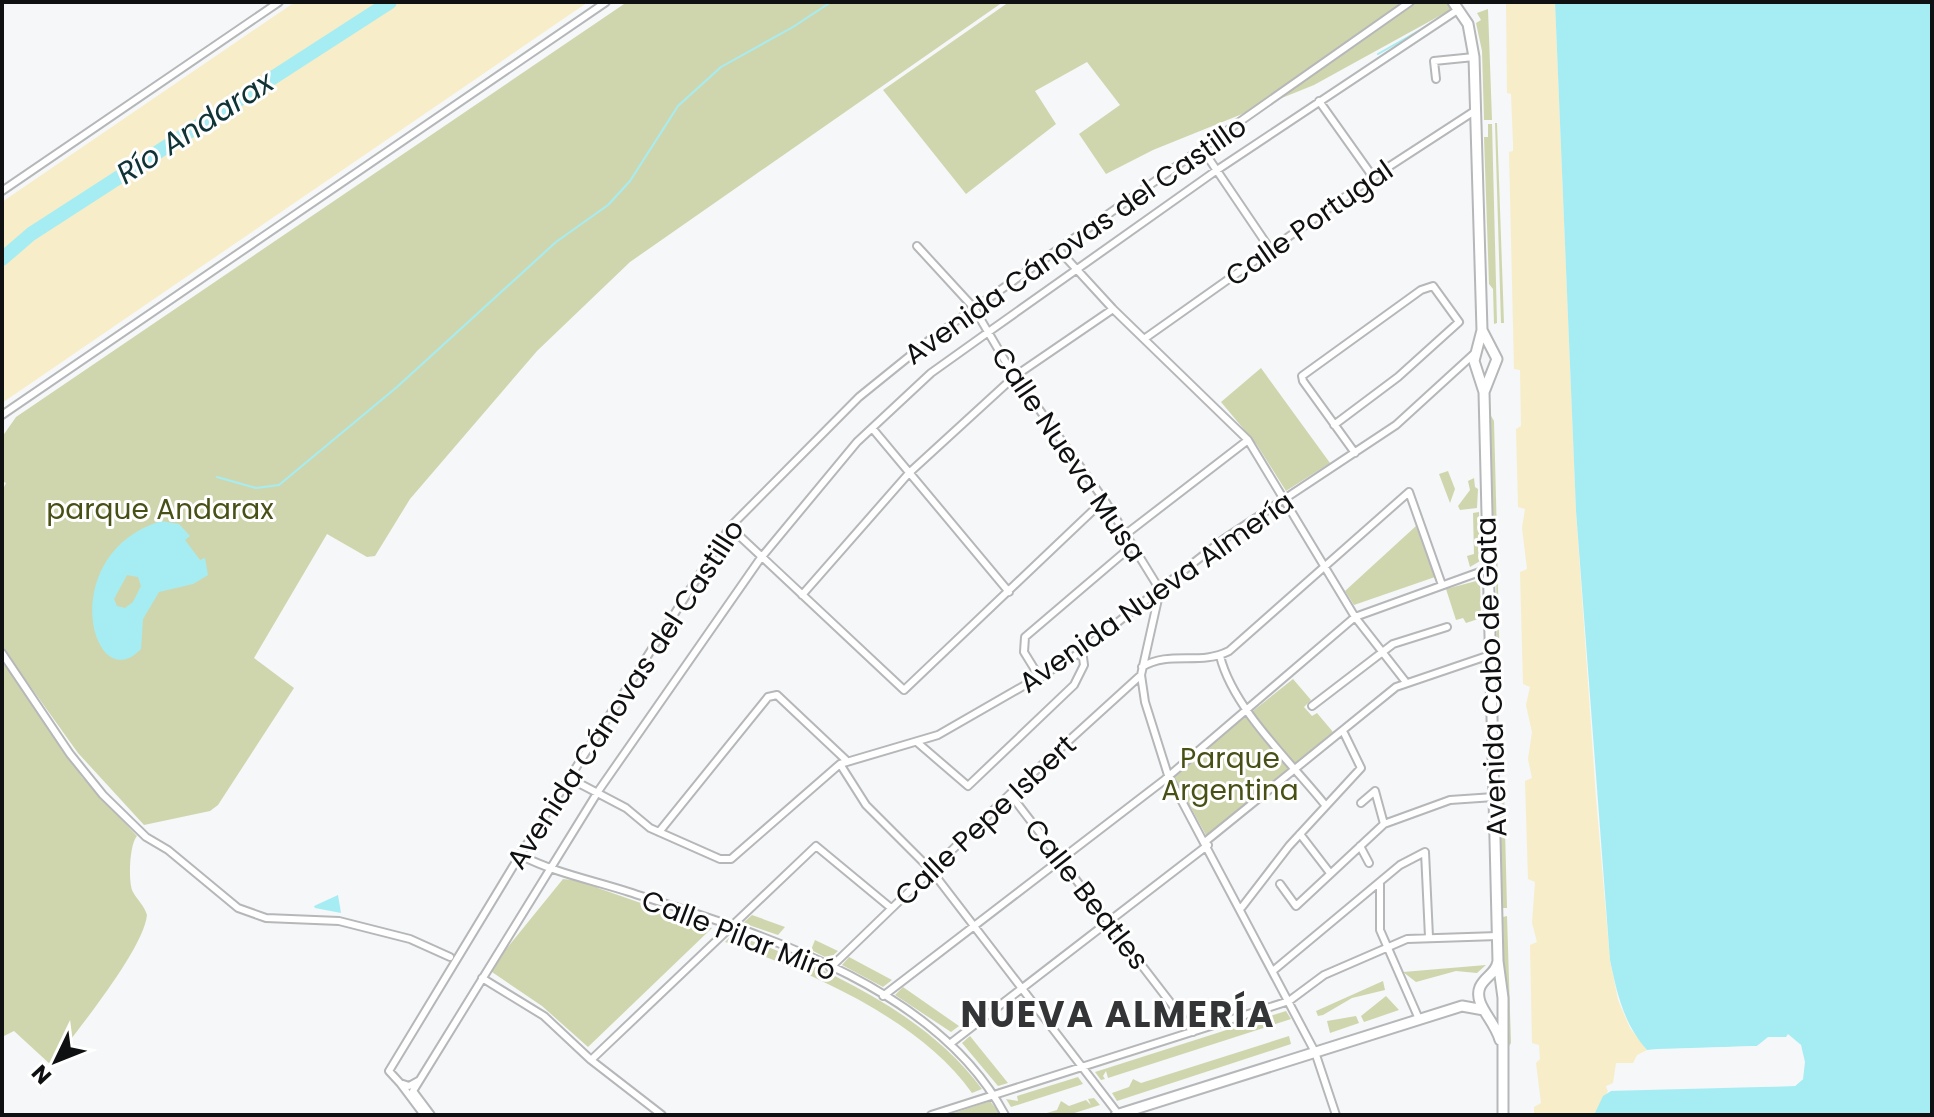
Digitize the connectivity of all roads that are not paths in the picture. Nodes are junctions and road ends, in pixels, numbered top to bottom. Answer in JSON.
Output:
{"nodes":[{"id":1,"x":279,"y":2,"type":"edge"},
{"id":2,"x":606,"y":2,"type":"edge"},
{"id":3,"x":1410,"y":2,"type":"edge"},
{"id":4,"x":1456,"y":6,"type":"edge"},
{"id":5,"x":1474,"y":57,"type":"junction"},
{"id":6,"x":1436,"y":79,"type":"dead end"},
{"id":7,"x":1319,"y":101,"type":"junction"},
{"id":8,"x":1476,"y":110,"type":"junction"},
{"id":9,"x":1203,"y":150,"type":"junction"},
{"id":10,"x":1217,"y":170,"type":"junction"},
{"id":11,"x":1373,"y":177,"type":"junction"},
{"id":12,"x":2,"y":191,"type":"edge"},
{"id":13,"x":917,"y":246,"type":"dead end"},
{"id":14,"x":1058,"y":249,"type":"junction"},
{"id":15,"x":1270,"y":249,"type":"junction"},
{"id":16,"x":1076,"y":271,"type":"junction"},
{"id":17,"x":974,"y":308,"type":"junction"},
{"id":18,"x":1113,"y":309,"type":"junction"},
{"id":19,"x":1482,"y":330,"type":"junction"},
{"id":20,"x":987,"y":333,"type":"junction"},
{"id":21,"x":1144,"y":339,"type":"junction"},
{"id":22,"x":1490,"y":347,"type":"junction"},
{"id":23,"x":1477,"y":350,"type":"junction"},
{"id":24,"x":1477,"y":370,"type":"junction"},
{"id":25,"x":1456,"y":372,"type":"junction"},
{"id":26,"x":1493,"y":373,"type":"junction"},
{"id":27,"x":1015,"y":376,"type":"junction"},
{"id":28,"x":1484,"y":392,"type":"junction"},
{"id":29,"x":2,"y":415,"type":"edge"},
{"id":30,"x":1334,"y":425,"type":"junction"},
{"id":31,"x":872,"y":428,"type":"junction"},
{"id":32,"x":1248,"y":440,"type":"junction"},
{"id":33,"x":1355,"y":453,"type":"junction"},
{"id":34,"x":909,"y":473,"type":"junction"},
{"id":35,"x":1285,"y":499,"type":"junction"},
{"id":36,"x":1104,"y":500,"type":"junction"},
{"id":37,"x":730,"y":527,"type":"junction"},
{"id":38,"x":1126,"y":534,"type":"junction"},
{"id":39,"x":1133,"y":545,"type":"junction"},
{"id":40,"x":762,"y":557,"type":"junction"},
{"id":41,"x":1324,"y":568,"type":"junction"},
{"id":42,"x":1488,"y":569,"type":"junction"},
{"id":43,"x":1442,"y":585,"type":"junction"},
{"id":44,"x":1160,"y":590,"type":"junction"},
{"id":45,"x":1009,"y":592,"type":"junction"},
{"id":46,"x":802,"y":595,"type":"junction"},
{"id":47,"x":1355,"y":617,"type":"junction"},
{"id":48,"x":1447,"y":627,"type":"dead end"},
{"id":49,"x":1082,"y":650,"type":"junction"},
{"id":50,"x":1382,"y":652,"type":"junction"},
{"id":51,"x":2,"y":653,"type":"edge"},
{"id":52,"x":1490,"y":655,"type":"junction"},
{"id":53,"x":1220,"y":656,"type":"junction"},
{"id":54,"x":1142,"y":671,"type":"junction"},
{"id":55,"x":1040,"y":678,"type":"junction"},
{"id":56,"x":1405,"y":681,"type":"junction"},
{"id":57,"x":1312,"y":706,"type":"dead end"},
{"id":58,"x":1246,"y":708,"type":"junction"},
{"id":59,"x":1343,"y":731,"type":"junction"},
{"id":60,"x":918,"y":743,"type":"junction"},
{"id":61,"x":844,"y":762,"type":"junction"},
{"id":62,"x":1295,"y":767,"type":"junction"},
{"id":63,"x":1168,"y":775,"type":"junction"},
{"id":64,"x":569,"y":778,"type":"junction"},
{"id":65,"x":597,"y":793,"type":"junction"},
{"id":66,"x":1010,"y":794,"type":"junction"},
{"id":67,"x":1494,"y":797,"type":"junction"},
{"id":68,"x":1361,"y":803,"type":"dead end"},
{"id":69,"x":1326,"y":806,"type":"junction"},
{"id":70,"x":1384,"y":824,"type":"junction"},
{"id":71,"x":659,"y":832,"type":"junction"},
{"id":72,"x":1300,"y":834,"type":"junction"},
{"id":73,"x":1207,"y":843,"type":"junction"},
{"id":74,"x":1360,"y":846,"type":"junction"},
{"id":75,"x":520,"y":855,"type":"junction"},
{"id":76,"x":1060,"y":860,"type":"junction"},
{"id":77,"x":1369,"y":863,"type":"dead end"},
{"id":78,"x":549,"y":870,"type":"junction"},
{"id":79,"x":931,"y":870,"type":"junction"},
{"id":80,"x":1330,"y":873,"type":"junction"},
{"id":81,"x":1280,"y":884,"type":"dead end"},
{"id":82,"x":1380,"y":884,"type":"junction"},
{"id":83,"x":1242,"y":907,"type":"junction"},
{"id":84,"x":891,"y":908,"type":"junction"},
{"id":85,"x":1107,"y":920,"type":"junction"},
{"id":86,"x":731,"y":925,"type":"junction"},
{"id":87,"x":973,"y":927,"type":"junction"},
{"id":88,"x":1498,"y":936,"type":"junction"},
{"id":89,"x":1429,"y":937,"type":"junction"},
{"id":90,"x":1387,"y":948,"type":"junction"},
{"id":91,"x":450,"y":957,"type":"dead end"},
{"id":92,"x":1498,"y":961,"type":"junction"},
{"id":93,"x":830,"y":968,"type":"junction"},
{"id":94,"x":1274,"y":970,"type":"junction"},
{"id":95,"x":482,"y":978,"type":"junction"},
{"id":96,"x":1488,"y":978,"type":"junction"},
{"id":97,"x":1500,"y":983,"type":"junction"},
{"id":98,"x":1020,"y":987,"type":"junction"},
{"id":99,"x":1479,"y":990,"type":"junction"},
{"id":100,"x":883,"y":996,"type":"junction"},
{"id":101,"x":1289,"y":1001,"type":"junction"},
{"id":102,"x":1463,"y":1006,"type":"junction"},
{"id":103,"x":1502,"y":1007,"type":"junction"},
{"id":104,"x":1486,"y":1012,"type":"junction"},
{"id":105,"x":1419,"y":1019,"type":"junction"},
{"id":106,"x":1193,"y":1032,"type":"junction"},
{"id":107,"x":951,"y":1043,"type":"junction"},
{"id":108,"x":1502,"y":1045,"type":"junction"},
{"id":109,"x":1315,"y":1052,"type":"junction"},
{"id":110,"x":591,"y":1060,"type":"junction"},
{"id":111,"x":1082,"y":1067,"type":"junction"},
{"id":112,"x":419,"y":1080,"type":"junction"},
{"id":113,"x":400,"y":1083,"type":"junction"},
{"id":114,"x":994,"y":1095,"type":"junction"},
{"id":115,"x":424,"y":1115,"type":"edge"},
{"id":116,"x":431,"y":1115,"type":"edge"},
{"id":117,"x":662,"y":1115,"type":"edge"},
{"id":118,"x":931,"y":1115,"type":"edge"},
{"id":119,"x":1005,"y":1115,"type":"edge"},
{"id":120,"x":1118,"y":1115,"type":"edge"},
{"id":121,"x":1336,"y":1115,"type":"edge"},
{"id":122,"x":1503,"y":1115,"type":"edge"}],
"edges":[{"from":1,"to":12,"type":"street"},
{"from":2,"to":29,"type":"street"},
{"from":3,"to":9,"type":"street","name":"Avenida Cánovas del Castillo"},
{"from":4,"to":5,"type":"main road"},
{"from":4,"to":7,"type":"street","name":"Avenida Cánovas del Castillo"},
{"from":5,"to":6,"type":"street"},
{"from":5,"to":8,"type":"main road"},
{"from":7,"to":10,"type":"street","name":"Avenida Cánovas del Castillo"},
{"from":7,"to":11,"type":"street"},
{"from":8,"to":11,"type":"street","name":"Calle Portugal"},
{"from":8,"to":19,"type":"main road"},
{"from":9,"to":10,"type":"street"},
{"from":9,"to":14,"type":"street","name":"Avenida Cánovas del Castillo"},
{"from":10,"to":15,"type":"street"},
{"from":10,"to":16,"type":"street","name":"Avenida Cánovas del Castillo"},
{"from":11,"to":15,"type":"street","name":"Calle Portugal"},
{"from":13,"to":17,"type":"street","name":"Calle Nueva Musa"},
{"from":14,"to":16,"type":"street"},
{"from":14,"to":17,"type":"street","name":"Avenida Cánovas del Castillo"},
{"from":15,"to":21,"type":"street","name":"Calle Portugal"},
{"from":16,"to":18,"type":"street"},
{"from":16,"to":20,"type":"street","name":"Avenida Cánovas del Castillo"},
{"from":17,"to":20,"type":"street","name":"Calle Nueva Musa"},
{"from":17,"to":37,"type":"street","name":"Avenida Cánovas del Castillo"},
{"from":18,"to":21,"type":"street"},
{"from":18,"to":27,"type":"street"},
{"from":19,"to":22,"type":"main road"},
{"from":19,"to":23,"type":"main road"},
{"from":20,"to":27,"type":"street","name":"Calle Nueva Musa"},
{"from":20,"to":31,"type":"street","name":"Avenida Cánovas del Castillo"},
{"from":21,"to":32,"type":"street"},
{"from":22,"to":23,"type":"main road"},
{"from":22,"to":26,"type":"main road"},
{"from":23,"to":24,"type":"main road"},
{"from":23,"to":25,"type":"street","name":"Avenida Nueva Almería"},
{"from":24,"to":25,"type":"street"},
{"from":24,"to":26,"type":"main road"},
{"from":24,"to":28,"type":"main road","name":"Avenida Cabo de Gata"},
{"from":25,"to":33,"type":"street","name":"Avenida Nueva Almería"},
{"from":26,"to":28,"type":"main road","name":"Avenida Cabo de Gata"},
{"from":27,"to":34,"type":"street"},
{"from":27,"to":36,"type":"street","name":"Calle Nueva Musa"},
{"from":28,"to":42,"type":"main road","name":"Avenida Cabo de Gata"},
{"from":30,"to":30,"type":"street"},
{"from":30,"to":33,"type":"street"},
{"from":31,"to":34,"type":"street"},
{"from":31,"to":40,"type":"street","name":"Avenida Cánovas del Castillo"},
{"from":32,"to":35,"type":"street"},
{"from":32,"to":38,"type":"street"},
{"from":33,"to":35,"type":"street","name":"Avenida Nueva Almería"},
{"from":34,"to":45,"type":"street"},
{"from":34,"to":46,"type":"street"},
{"from":35,"to":41,"type":"street"},
{"from":35,"to":44,"type":"street","name":"Avenida Nueva Almería"},
{"from":36,"to":38,"type":"street","name":"Calle Nueva Musa"},
{"from":36,"to":45,"type":"street"},
{"from":37,"to":40,"type":"street"},
{"from":37,"to":64,"type":"street","name":"Avenida Cánovas del Castillo"},
{"from":38,"to":39,"type":"street","name":"Calle Nueva Musa"},
{"from":39,"to":44,"type":"street","name":"Calle Nueva Musa"},
{"from":39,"to":55,"type":"street"},
{"from":40,"to":46,"type":"street"},
{"from":40,"to":65,"type":"street","name":"Avenida Cánovas del Castillo"},
{"from":41,"to":43,"type":"street"},
{"from":41,"to":47,"type":"street"},
{"from":41,"to":53,"type":"street"},
{"from":42,"to":43,"type":"street"},
{"from":42,"to":52,"type":"main road","name":"Avenida Cabo de Gata"},
{"from":43,"to":47,"type":"street"},
{"from":44,"to":49,"type":"street","name":"Avenida Nueva Almería"},
{"from":44,"to":54,"type":"street"},
{"from":45,"to":46,"type":"street"},
{"from":47,"to":50,"type":"street"},
{"from":47,"to":58,"type":"street"},
{"from":48,"to":50,"type":"street"},
{"from":49,"to":55,"type":"street","name":"Avenida Nueva Almería"},
{"from":49,"to":60,"type":"street"},
{"from":50,"to":56,"type":"street"},
{"from":50,"to":57,"type":"street"},
{"from":51,"to":91,"type":"street"},
{"from":52,"to":56,"type":"street"},
{"from":52,"to":67,"type":"main road","name":"Avenida Cabo de Gata"},
{"from":53,"to":54,"type":"street"},
{"from":53,"to":58,"type":"street"},
{"from":54,"to":63,"type":"street"},
{"from":54,"to":66,"type":"street","name":"Calle Pepe Isbert"},
{"from":55,"to":60,"type":"street","name":"Avenida Nueva Almería"},
{"from":56,"to":59,"type":"street"},
{"from":58,"to":62,"type":"street"},
{"from":58,"to":63,"type":"street"},
{"from":59,"to":62,"type":"street"},
{"from":59,"to":69,"type":"street"},
{"from":60,"to":61,"type":"street","name":"Avenida Nueva Almería"},
{"from":61,"to":71,"type":"street","name":"Avenida Nueva Almería"},
{"from":61,"to":71,"type":"street"},
{"from":61,"to":79,"type":"street"},
{"from":62,"to":69,"type":"street"},
{"from":62,"to":73,"type":"street"},
{"from":63,"to":73,"type":"street"},
{"from":63,"to":76,"type":"street"},
{"from":64,"to":65,"type":"street","name":"Avenida Nueva Almería"},
{"from":64,"to":75,"type":"street","name":"Avenida Cánovas del Castillo"},
{"from":65,"to":71,"type":"street","name":"Avenida Nueva Almería"},
{"from":65,"to":78,"type":"street","name":"Avenida Cánovas del Castillo"},
{"from":66,"to":76,"type":"street","name":"Calle Beatles"},
{"from":66,"to":79,"type":"street","name":"Calle Pepe Isbert"},
{"from":67,"to":70,"type":"street"},
{"from":67,"to":88,"type":"main road","name":"Avenida Cabo de Gata"},
{"from":68,"to":70,"type":"street"},
{"from":69,"to":72,"type":"street"},
{"from":70,"to":74,"type":"street"},
{"from":72,"to":80,"type":"street"},
{"from":72,"to":83,"type":"street"},
{"from":73,"to":83,"type":"street"},
{"from":73,"to":85,"type":"street"},
{"from":74,"to":77,"type":"street"},
{"from":74,"to":80,"type":"street"},
{"from":75,"to":78,"type":"street","name":"Calle Pilar Miró"},
{"from":75,"to":113,"type":"street","name":"Avenida Cánovas del Castillo"},
{"from":76,"to":85,"type":"street","name":"Calle Beatles"},
{"from":76,"to":87,"type":"street"},
{"from":78,"to":86,"type":"street","name":"Calle Pilar Miró"},
{"from":78,"to":95,"type":"street","name":"Avenida Cánovas del Castillo"},
{"from":79,"to":84,"type":"street","name":"Calle Pepe Isbert"},
{"from":79,"to":87,"type":"street"},
{"from":80,"to":81,"type":"street"},
{"from":82,"to":89,"type":"street"},
{"from":82,"to":90,"type":"street"},
{"from":82,"to":94,"type":"street"},
{"from":83,"to":94,"type":"street"},
{"from":84,"to":86,"type":"street"},
{"from":84,"to":93,"type":"street","name":"Calle Pepe Isbert"},
{"from":85,"to":98,"type":"street"},
{"from":85,"to":106,"type":"street","name":"Calle Beatles"},
{"from":86,"to":93,"type":"street","name":"Calle Pilar Miró"},
{"from":86,"to":110,"type":"street"},
{"from":87,"to":98,"type":"street"},
{"from":87,"to":100,"type":"street"},
{"from":88,"to":89,"type":"street"},
{"from":88,"to":92,"type":"main road","name":"Avenida Cabo de Gata"},
{"from":89,"to":90,"type":"street"},
{"from":90,"to":101,"type":"street"},
{"from":90,"to":105,"type":"street"},
{"from":92,"to":96,"type":"main road"},
{"from":92,"to":97,"type":"main road","name":"Avenida Cabo de Gata"},
{"from":93,"to":100,"type":"street","name":"Calle Pilar Miró"},
{"from":94,"to":101,"type":"street"},
{"from":95,"to":110,"type":"street"},
{"from":95,"to":112,"type":"street","name":"Avenida Cánovas del Castillo"},
{"from":96,"to":97,"type":"main road"},
{"from":96,"to":99,"type":"main road"},
{"from":97,"to":103,"type":"main road","name":"Avenida Cabo de Gata"},
{"from":98,"to":107,"type":"street"},
{"from":98,"to":111,"type":"street"},
{"from":99,"to":102,"type":"main road"},
{"from":99,"to":104,"type":"main road"},
{"from":100,"to":107,"type":"street","name":"Calle Pilar Miró"},
{"from":101,"to":106,"type":"street"},
{"from":101,"to":109,"type":"street"},
{"from":102,"to":104,"type":"main road"},
{"from":102,"to":105,"type":"main road"},
{"from":103,"to":104,"type":"main road"},
{"from":103,"to":108,"type":"main road","name":"Avenida Cabo de Gata"},
{"from":104,"to":108,"type":"main road","name":"Avenida Cabo de Gata"},
{"from":105,"to":109,"type":"main road"},
{"from":106,"to":111,"type":"street"},
{"from":107,"to":114,"type":"street","name":"Calle Pilar Miró"},
{"from":108,"to":122,"type":"main road","name":"Avenida Cabo de Gata"},
{"from":109,"to":120,"type":"main road"},
{"from":109,"to":121,"type":"street"},
{"from":110,"to":117,"type":"street"},
{"from":111,"to":114,"type":"street"},
{"from":111,"to":120,"type":"street"},
{"from":112,"to":113,"type":"street"},
{"from":112,"to":116,"type":"street","name":"Avenida Cánovas del Castillo"},
{"from":113,"to":115,"type":"street"},
{"from":114,"to":118,"type":"street"},
{"from":114,"to":119,"type":"street","name":"Calle Pilar Miró"}]}
